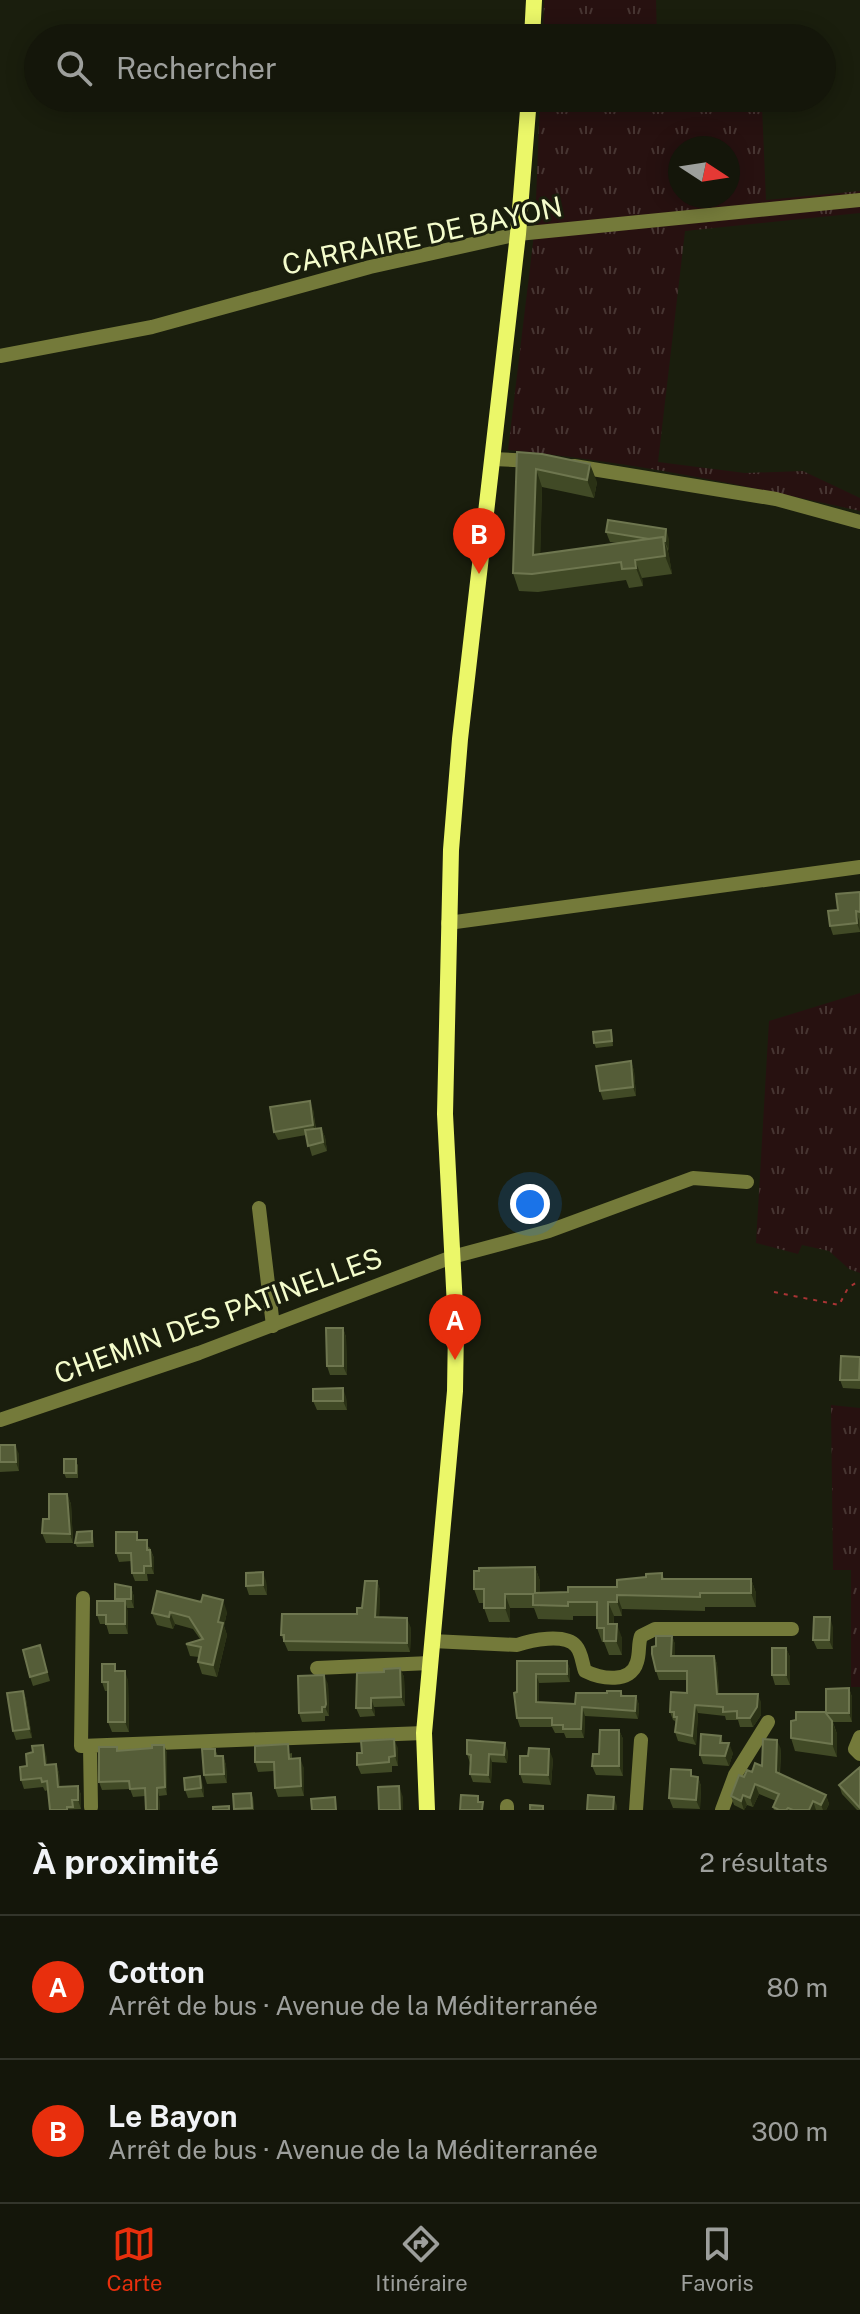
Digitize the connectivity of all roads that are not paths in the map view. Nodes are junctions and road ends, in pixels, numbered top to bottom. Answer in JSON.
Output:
{"nodes":[{"id":1,"x":532,"y":0,"type":"edge"},
{"id":2,"x":531,"y":24,"type":"edge"},
{"id":3,"x":528,"y":112,"type":"edge"},
{"id":4,"x":860,"y":200,"type":"edge"},
{"id":5,"x":518,"y":234,"type":"junction"},
{"id":6,"x":0,"y":356,"type":"edge"},
{"id":7,"x":493,"y":459,"type":"junction"},
{"id":8,"x":860,"y":522,"type":"edge"},
{"id":9,"x":860,"y":867,"type":"edge"},
{"id":10,"x":448,"y":923,"type":"junction"},
{"id":11,"x":747,"y":1182,"type":"dead end"},
{"id":12,"x":259,"y":1208,"type":"dead end"},
{"id":13,"x":452,"y":1257,"type":"junction"},
{"id":14,"x":273,"y":1326,"type":"junction"},
{"id":15,"x":0,"y":1420,"type":"edge"},
{"id":16,"x":83,"y":1598,"type":"dead end"},
{"id":17,"x":792,"y":1629,"type":"dead end"},
{"id":18,"x":432,"y":1641,"type":"junction"},
{"id":19,"x":430,"y":1663,"type":"junction"},
{"id":20,"x":317,"y":1668,"type":"dead end"},
{"id":21,"x":768,"y":1722,"type":"dead end"},
{"id":22,"x":424,"y":1733,"type":"junction"},
{"id":23,"x":860,"y":1737,"type":"edge"},
{"id":24,"x":641,"y":1740,"type":"dead end"},
{"id":25,"x":86,"y":1746,"type":"junction"},
{"id":26,"x":860,"y":1754,"type":"edge"},
{"id":27,"x":91,"y":1807,"type":"dead end"},
{"id":28,"x":427,"y":1810,"type":"edge"},
{"id":29,"x":636,"y":1810,"type":"edge"},
{"id":30,"x":722,"y":1810,"type":"edge"}],
"edges":[{"from":1,"to":2,"type":"main road"},
{"from":3,"to":5,"type":"main road"},
{"from":4,"to":5,"type":"street","name":"CARRAIRE DE BAYON"},
{"from":5,"to":6,"type":"street","name":"CARRAIRE DE BAYON"},
{"from":5,"to":7,"type":"main road"},
{"from":7,"to":8,"type":"street"},
{"from":7,"to":10,"type":"main road"},
{"from":9,"to":10,"type":"street"},
{"from":10,"to":13,"type":"main road"},
{"from":11,"to":13,"type":"street","name":"CHEMIN DES PATINELLES"},
{"from":12,"to":14,"type":"street"},
{"from":13,"to":14,"type":"street","name":"CHEMIN DES PATINELLES"},
{"from":13,"to":18,"type":"main road"},
{"from":14,"to":15,"type":"street","name":"CHEMIN DES PATINELLES"},
{"from":16,"to":25,"type":"street"},
{"from":17,"to":18,"type":"street"},
{"from":18,"to":19,"type":"main road"},
{"from":19,"to":20,"type":"street"},
{"from":19,"to":22,"type":"main road"},
{"from":21,"to":30,"type":"street"},
{"from":22,"to":25,"type":"street"},
{"from":22,"to":28,"type":"main road"},
{"from":23,"to":26,"type":"street"},
{"from":24,"to":29,"type":"street"},
{"from":25,"to":27,"type":"street"}]}
